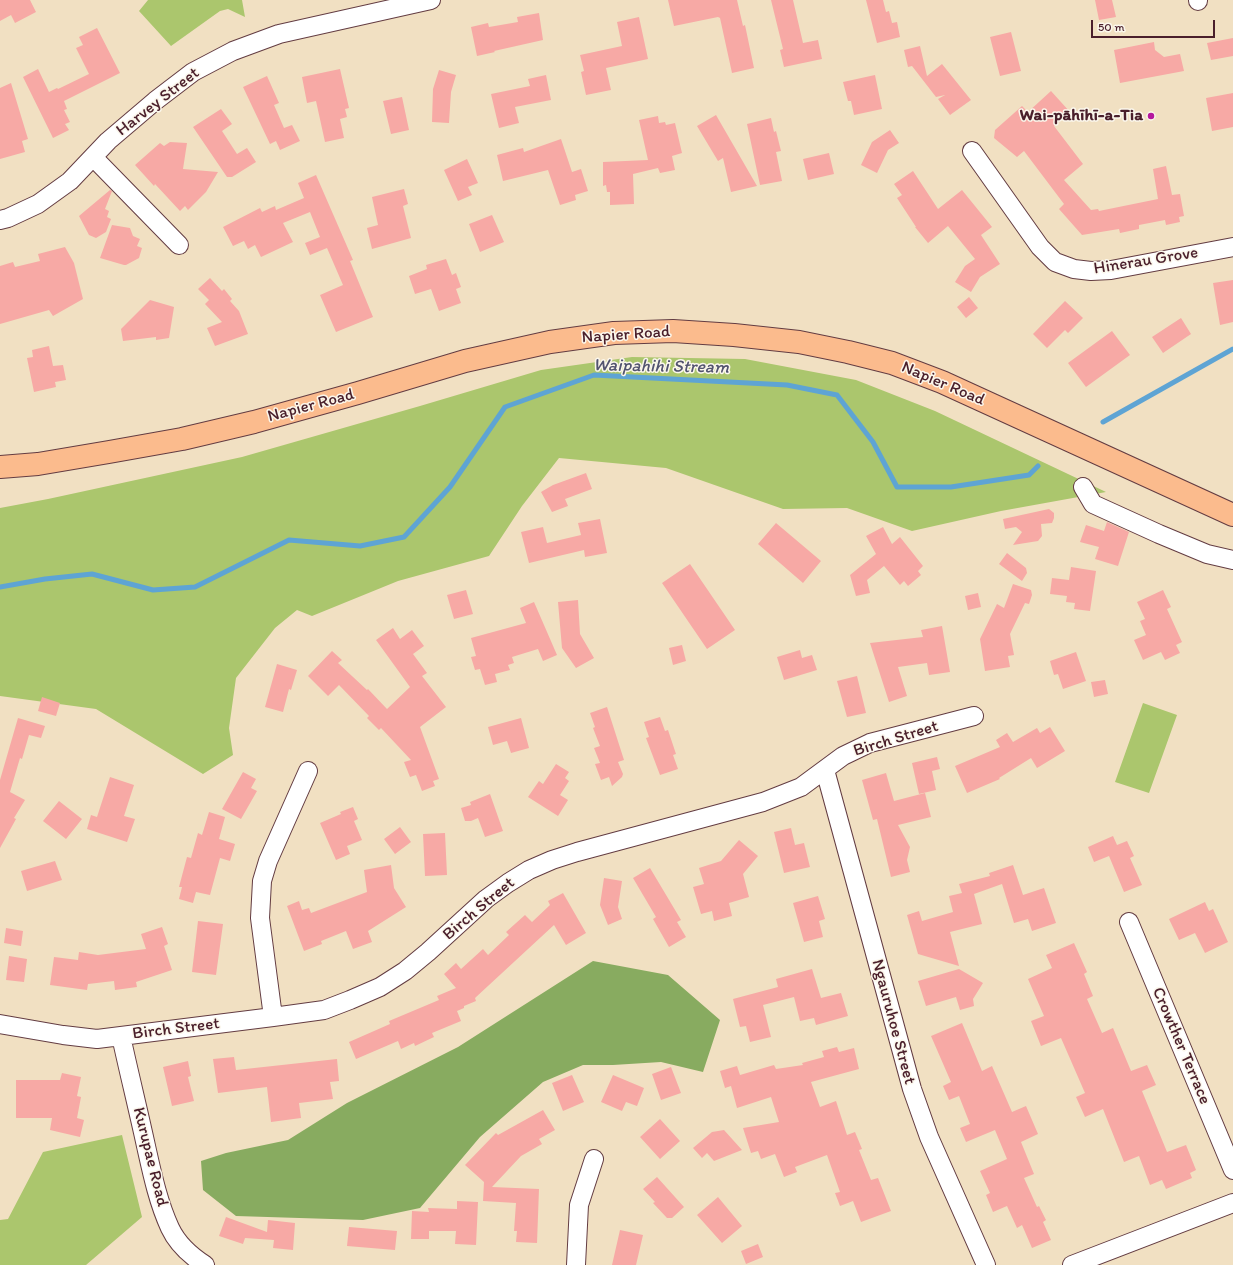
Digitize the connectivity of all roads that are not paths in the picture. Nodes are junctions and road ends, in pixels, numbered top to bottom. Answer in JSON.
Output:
{"nodes":[{"id":1,"x":431,"y":0,"type":"edge"},
{"id":2,"x":972,"y":151,"type":"dead end"},
{"id":3,"x":93,"y":157,"type":"junction"},
{"id":4,"x":0,"y":220,"type":"edge"},
{"id":5,"x":179,"y":245,"type":"dead end"},
{"id":6,"x":1233,"y":246,"type":"edge"},
{"id":7,"x":0,"y":467,"type":"edge"},
{"id":8,"x":1083,"y":487,"type":"dead end"},
{"id":9,"x":1233,"y":515,"type":"edge"},
{"id":10,"x":1233,"y":560,"type":"edge"},
{"id":11,"x":974,"y":716,"type":"dead end"},
{"id":12,"x":825,"y":770,"type":"junction"},
{"id":13,"x":308,"y":771,"type":"dead end"},
{"id":14,"x":1129,"y":922,"type":"dead end"},
{"id":15,"x":273,"y":1018,"type":"junction"},
{"id":16,"x":0,"y":1024,"type":"edge"},
{"id":17,"x":121,"y":1036,"type":"junction"},
{"id":18,"x":594,"y":1159,"type":"dead end"},
{"id":19,"x":1233,"y":1170,"type":"edge"},
{"id":20,"x":1233,"y":1203,"type":"edge"},
{"id":21,"x":205,"y":1265,"type":"edge"},
{"id":22,"x":576,"y":1265,"type":"edge"},
{"id":23,"x":986,"y":1265,"type":"edge"},
{"id":24,"x":1072,"y":1265,"type":"edge"}],
"edges":[{"from":1,"to":3,"type":"street","name":"Harvey Street"},
{"from":2,"to":6,"type":"street","name":"Hinerau Grove"},
{"from":3,"to":4,"type":"street","name":"Harvey Street"},
{"from":3,"to":5,"type":"street"},
{"from":7,"to":9,"type":"main road","name":"Napier Road"},
{"from":8,"to":10,"type":"street"},
{"from":11,"to":12,"type":"street","name":"Birch Street"},
{"from":12,"to":15,"type":"street","name":"Birch Street"},
{"from":12,"to":23,"type":"street","name":"Ngauruhoe Street"},
{"from":13,"to":15,"type":"street"},
{"from":14,"to":19,"type":"street","name":"Crowther Terrace"},
{"from":15,"to":17,"type":"street","name":"Birch Street"},
{"from":16,"to":17,"type":"street","name":"Birch Street"},
{"from":17,"to":21,"type":"street","name":"Kurupae Road"},
{"from":18,"to":22,"type":"street"},
{"from":20,"to":24,"type":"street"}]}
